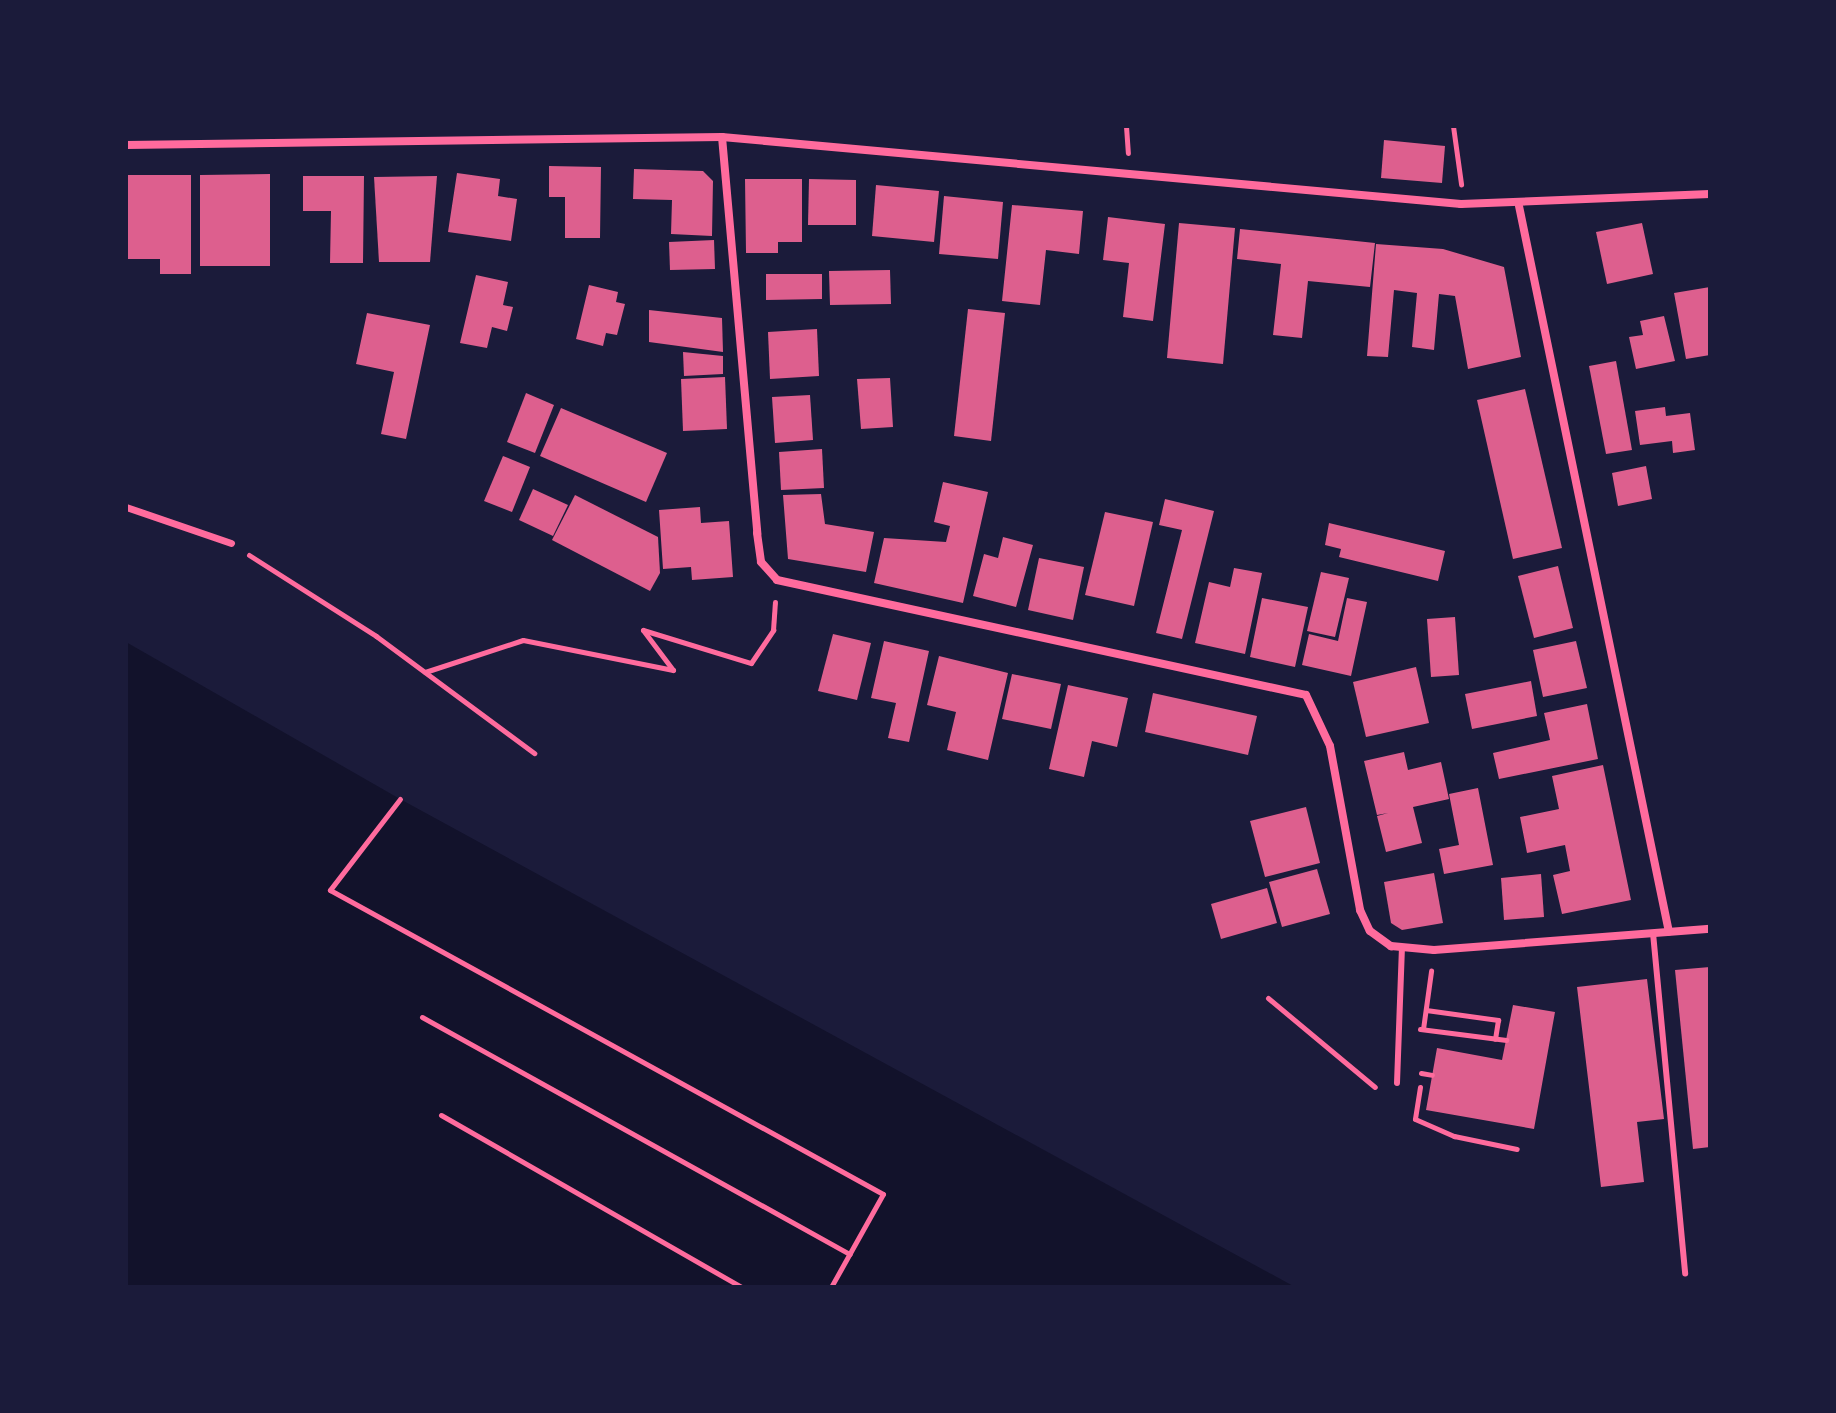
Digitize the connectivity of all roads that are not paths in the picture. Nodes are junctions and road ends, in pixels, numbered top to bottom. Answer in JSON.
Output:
{"nodes":[{"id":1,"x":722,"y":137,"type":"junction"},
{"id":2,"x":126,"y":145,"type":"edge"},
{"id":3,"x":1710,"y":194,"type":"edge"},
{"id":4,"x":1519,"y":206,"type":"junction"},
{"id":5,"x":126,"y":507,"type":"edge"},
{"id":6,"x":231,"y":543,"type":"road end"},
{"id":7,"x":1710,"y":929,"type":"edge"},
{"id":8,"x":1669,"y":932,"type":"junction"},
{"id":9,"x":1653,"y":933,"type":"junction"},
{"id":10,"x":1402,"y":948,"type":"junction"},
{"id":11,"x":1397,"y":1083,"type":"road end"},
{"id":12,"x":1685,"y":1273,"type":"dead end"}],
"edges":[{"from":1,"to":2,"type":"street"},
{"from":1,"to":4,"type":"street"},
{"from":1,"to":10,"type":"street"},
{"from":3,"to":4,"type":"street"},
{"from":4,"to":8,"type":"street"},
{"from":5,"to":6,"type":"street"},
{"from":7,"to":8,"type":"street"},
{"from":8,"to":9,"type":"street"},
{"from":9,"to":10,"type":"street"},
{"from":9,"to":12,"type":"lane"},
{"from":10,"to":11,"type":"lane"}]}
